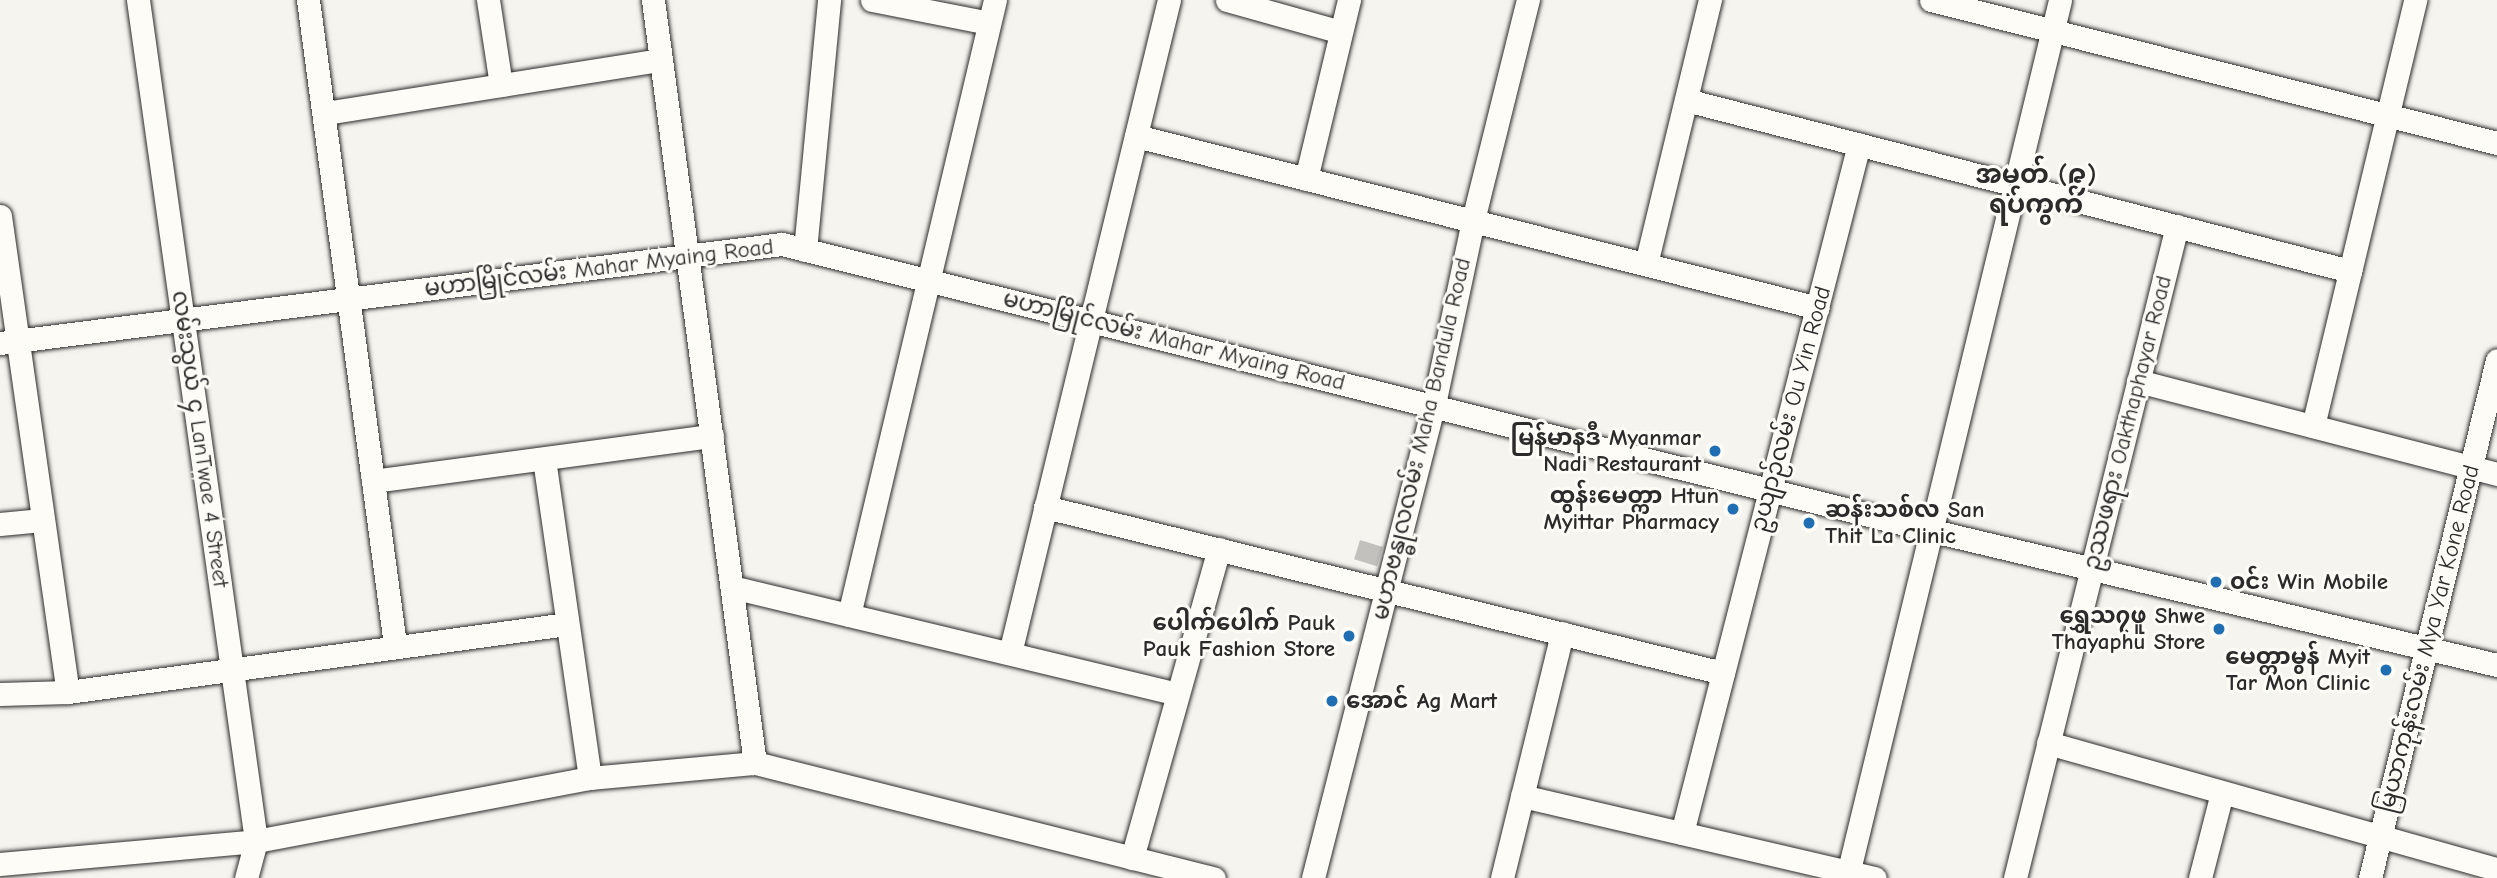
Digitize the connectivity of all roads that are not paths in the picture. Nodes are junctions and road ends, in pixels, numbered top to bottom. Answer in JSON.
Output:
{"nodes":[{"id":1,"x":138,"y":0,"type":"edge"},
{"id":2,"x":308,"y":0,"type":"edge"},
{"id":3,"x":488,"y":0,"type":"edge"},
{"id":4,"x":653,"y":0,"type":"edge"},
{"id":5,"x":829,"y":0,"type":"edge"},
{"id":6,"x":872,"y":0,"type":"edge"},
{"id":7,"x":995,"y":0,"type":"edge"},
{"id":8,"x":1169,"y":0,"type":"edge"},
{"id":9,"x":1227,"y":0,"type":"edge"},
{"id":10,"x":1349,"y":0,"type":"edge"},
{"id":11,"x":1528,"y":0,"type":"edge"},
{"id":12,"x":1710,"y":0,"type":"edge"},
{"id":13,"x":1931,"y":0,"type":"edge"},
{"id":14,"x":2060,"y":0,"type":"edge"},
{"id":15,"x":2415,"y":0,"type":"edge"},
{"id":16,"x":913,"y":4,"type":"edge"},
{"id":17,"x":989,"y":23,"type":"junction"},
{"id":18,"x":1342,"y":32,"type":"junction"},
{"id":19,"x":2052,"y":32,"type":"junction"},
{"id":20,"x":661,"y":60,"type":"junction"},
{"id":21,"x":501,"y":86,"type":"junction"},
{"id":22,"x":1686,"y":100,"type":"junction"},
{"id":23,"x":325,"y":113,"type":"junction"},
{"id":24,"x":2387,"y":115,"type":"junction"},
{"id":25,"x":1136,"y":136,"type":"junction"},
{"id":26,"x":2497,"y":143,"type":"edge"},
{"id":27,"x":1859,"y":144,"type":"junction"},
{"id":28,"x":1306,"y":179,"type":"junction"},
{"id":29,"x":2016,"y":185,"type":"junction"},
{"id":30,"x":0,"y":216,"type":"edge"},
{"id":31,"x":1473,"y":220,"type":"junction"},
{"id":32,"x":2177,"y":226,"type":"junction"},
{"id":33,"x":805,"y":250,"type":"junction"},
{"id":34,"x":688,"y":256,"type":"junction"},
{"id":35,"x":1646,"y":264,"type":"junction"},
{"id":36,"x":2350,"y":271,"type":"junction"},
{"id":37,"x":925,"y":280,"type":"junction"},
{"id":38,"x":349,"y":299,"type":"junction"},
{"id":39,"x":1818,"y":308,"type":"junction"},
{"id":40,"x":181,"y":320,"type":"junction"},
{"id":41,"x":1091,"y":322,"type":"junction"},
{"id":42,"x":8,"y":342,"type":"edge"},
{"id":43,"x":2497,"y":360,"type":"edge"},
{"id":44,"x":2138,"y":381,"type":"junction"},
{"id":45,"x":1434,"y":404,"type":"junction"},
{"id":46,"x":2313,"y":426,"type":"junction"},
{"id":47,"x":712,"y":436,"type":"junction"},
{"id":48,"x":544,"y":459,"type":"junction"},
{"id":49,"x":2471,"y":467,"type":"junction"},
{"id":50,"x":2497,"y":474,"type":"edge"},
{"id":51,"x":373,"y":481,"type":"junction"},
{"id":52,"x":1769,"y":491,"type":"junction"},
{"id":53,"x":1045,"y":507,"type":"junction"},
{"id":54,"x":43,"y":520,"type":"junction"},
{"id":55,"x":0,"y":524,"type":"edge"},
{"id":56,"x":1933,"y":531,"type":"junction"},
{"id":57,"x":1219,"y":549,"type":"junction"},
{"id":58,"x":2091,"y":569,"type":"junction"},
{"id":59,"x":732,"y":587,"type":"junction"},
{"id":60,"x":1386,"y":589,"type":"junction"},
{"id":61,"x":849,"y":614,"type":"junction"},
{"id":62,"x":567,"y":624,"type":"junction"},
{"id":63,"x":1562,"y":633,"type":"junction"},
{"id":64,"x":394,"y":644,"type":"junction"},
{"id":65,"x":2428,"y":649,"type":"junction"},
{"id":66,"x":1010,"y":653,"type":"junction"},
{"id":67,"x":2497,"y":665,"type":"edge"},
{"id":68,"x":234,"y":668,"type":"junction"},
{"id":69,"x":1723,"y":673,"type":"junction"},
{"id":70,"x":68,"y":692,"type":"junction"},
{"id":71,"x":0,"y":694,"type":"edge"},
{"id":72,"x":1177,"y":694,"type":"junction"},
{"id":73,"x":2048,"y":743,"type":"junction"},
{"id":74,"x":755,"y":763,"type":"junction"},
{"id":75,"x":590,"y":778,"type":"junction"},
{"id":76,"x":2222,"y":793,"type":"junction"},
{"id":77,"x":1522,"y":796,"type":"junction"},
{"id":78,"x":1682,"y":833,"type":"junction"},
{"id":79,"x":2380,"y":838,"type":"junction"},
{"id":80,"x":256,"y":841,"type":"junction"},
{"id":81,"x":1132,"y":858,"type":"junction"},
{"id":82,"x":0,"y":864,"type":"edge"},
{"id":83,"x":2497,"y":869,"type":"edge"},
{"id":84,"x":1848,"y":875,"type":"edge"},
{"id":85,"x":246,"y":878,"type":"edge"},
{"id":86,"x":1214,"y":878,"type":"edge"},
{"id":87,"x":1313,"y":878,"type":"edge"},
{"id":88,"x":1502,"y":878,"type":"edge"},
{"id":89,"x":1875,"y":878,"type":"edge"},
{"id":90,"x":2015,"y":878,"type":"edge"},
{"id":91,"x":2200,"y":878,"type":"edge"},
{"id":92,"x":2370,"y":878,"type":"edge"}],
"edges":[{"from":1,"to":40,"type":"street","name":"လမ်းသွယ် ၄ LanTwae 4 Street"},
{"from":2,"to":23,"type":"street"},
{"from":3,"to":21,"type":"street"},
{"from":4,"to":20,"type":"street"},
{"from":5,"to":33,"type":"street"},
{"from":6,"to":16,"type":"street"},
{"from":7,"to":17,"type":"street"},
{"from":8,"to":25,"type":"street"},
{"from":9,"to":18,"type":"street"},
{"from":10,"to":18,"type":"street"},
{"from":11,"to":31,"type":"street","name":"မဟာဗန္ဓုလလမ်း Maha Bandula Road"},
{"from":12,"to":22,"type":"street"},
{"from":13,"to":19,"type":"street"},
{"from":14,"to":19,"type":"street"},
{"from":15,"to":24,"type":"street"},
{"from":16,"to":17,"type":"street"},
{"from":17,"to":37,"type":"street"},
{"from":18,"to":28,"type":"street"},
{"from":19,"to":24,"type":"street"},
{"from":19,"to":29,"type":"street"},
{"from":20,"to":21,"type":"street"},
{"from":20,"to":34,"type":"street"},
{"from":21,"to":23,"type":"street"},
{"from":22,"to":27,"type":"street"},
{"from":22,"to":35,"type":"street"},
{"from":23,"to":38,"type":"street"},
{"from":24,"to":26,"type":"street"},
{"from":24,"to":36,"type":"street"},
{"from":25,"to":28,"type":"street"},
{"from":25,"to":41,"type":"street"},
{"from":27,"to":29,"type":"street"},
{"from":27,"to":39,"type":"street","name":"ဥယျာဉ်လမ်း Ou Yin Road"},
{"from":28,"to":31,"type":"street"},
{"from":29,"to":32,"type":"street"},
{"from":29,"to":56,"type":"street"},
{"from":30,"to":42,"type":"street"},
{"from":31,"to":35,"type":"street"},
{"from":31,"to":45,"type":"street","name":"မဟာဗန္ဓုလလမ်း Maha Bandula Road"},
{"from":32,"to":36,"type":"street"},
{"from":32,"to":44,"type":"street","name":"ဥဿဖရား Oakthaphayar Road"},
{"from":33,"to":34,"type":"street","name":"မဟာမြိုင်လမ်း Mahar Myaing Road"},
{"from":33,"to":37,"type":"street","name":"မဟာမြိုင်လမ်း Mahar Myaing Road"},
{"from":34,"to":38,"type":"street","name":"မဟာမြိုင်လမ်း Mahar Myaing Road"},
{"from":34,"to":47,"type":"street"},
{"from":35,"to":39,"type":"street"},
{"from":36,"to":46,"type":"street"},
{"from":37,"to":41,"type":"street","name":"မဟာမြိုင်လမ်း Mahar Myaing Road"},
{"from":37,"to":61,"type":"street"},
{"from":38,"to":40,"type":"street","name":"မဟာမြိုင်လမ်း Mahar Myaing Road"},
{"from":38,"to":51,"type":"street"},
{"from":39,"to":52,"type":"street","name":"ဥယျာဉ်လမ်း Ou Yin Road"},
{"from":40,"to":42,"type":"street","name":"မဟာမြိုင်လမ်း Mahar Myaing Road"},
{"from":40,"to":68,"type":"street","name":"လမ်းသွယ် ၄ LanTwae 4 Street"},
{"from":41,"to":45,"type":"street","name":"မဟာမြိုင်လမ်း Mahar Myaing Road"},
{"from":41,"to":53,"type":"street"},
{"from":42,"to":54,"type":"street"},
{"from":43,"to":49,"type":"street","name":"မြယာကုန်းလမ်း Mya Yar Kone Road"},
{"from":44,"to":46,"type":"street"},
{"from":44,"to":58,"type":"street","name":"ဥဿဖရား Oakthaphayar Road"},
{"from":45,"to":52,"type":"street","name":"မဟာမြိုင်လမ်း Mahar Myaing Road"},
{"from":45,"to":60,"type":"street","name":"မဟာဗန္ဓုလလမ်း Maha Bandula Road"},
{"from":46,"to":49,"type":"street"},
{"from":47,"to":48,"type":"street"},
{"from":47,"to":59,"type":"street"},
{"from":48,"to":51,"type":"street"},
{"from":48,"to":62,"type":"street"},
{"from":49,"to":50,"type":"street"},
{"from":49,"to":65,"type":"street","name":"မြယာကုန်းလမ်း Mya Yar Kone Road"},
{"from":51,"to":64,"type":"street"},
{"from":52,"to":56,"type":"street","name":"မဟာမြိုင်လမ်း Mahar Myaing Road"},
{"from":52,"to":69,"type":"street","name":"ဥယျာဉ်လမ်း Ou Yin Road"},
{"from":53,"to":57,"type":"street"},
{"from":53,"to":66,"type":"street"},
{"from":54,"to":55,"type":"street"},
{"from":54,"to":70,"type":"street"},
{"from":56,"to":58,"type":"street","name":"မဟာမြိုင်လမ်း Mahar Myaing Road"},
{"from":56,"to":84,"type":"street"},
{"from":57,"to":60,"type":"street"},
{"from":57,"to":72,"type":"street"},
{"from":58,"to":65,"type":"street","name":"မဟာမြိုင်လမ်း Mahar Myaing Road"},
{"from":58,"to":73,"type":"street","name":"ဥဿဖရား Oakthaphayar Road"},
{"from":59,"to":61,"type":"street"},
{"from":59,"to":74,"type":"street"},
{"from":60,"to":63,"type":"street"},
{"from":60,"to":87,"type":"street","name":"မဟာဗန္ဓုလလမ်း Maha Bandula Road"},
{"from":61,"to":66,"type":"street"},
{"from":62,"to":64,"type":"street"},
{"from":62,"to":75,"type":"street"},
{"from":63,"to":69,"type":"street"},
{"from":63,"to":77,"type":"street"},
{"from":64,"to":68,"type":"street"},
{"from":65,"to":67,"type":"street","name":"မဟာမြိုင်လမ်း Mahar Myaing Road"},
{"from":65,"to":79,"type":"street","name":"မြယာကုန်းလမ်း Mya Yar Kone Road"},
{"from":66,"to":72,"type":"street"},
{"from":68,"to":70,"type":"street"},
{"from":68,"to":80,"type":"street","name":"လမ်းသွယ် ၄ LanTwae 4 Street"},
{"from":69,"to":78,"type":"street","name":"ဥယျာဉ်လမ်း Ou Yin Road"},
{"from":70,"to":71,"type":"street"},
{"from":72,"to":81,"type":"street"},
{"from":73,"to":76,"type":"street"},
{"from":73,"to":90,"type":"street","name":"ဥဿဖရား Oakthaphayar Road"},
{"from":74,"to":75,"type":"street"},
{"from":74,"to":81,"type":"street"},
{"from":75,"to":80,"type":"street"},
{"from":76,"to":79,"type":"street"},
{"from":76,"to":91,"type":"street"},
{"from":77,"to":78,"type":"street"},
{"from":77,"to":88,"type":"street"},
{"from":78,"to":84,"type":"street"},
{"from":79,"to":83,"type":"street"},
{"from":79,"to":92,"type":"street","name":"မြယာကုန်းလမ်း Mya Yar Kone Road"},
{"from":80,"to":82,"type":"street"},
{"from":80,"to":85,"type":"street","name":"လမ်းသွယ် ၄ LanTwae 4 Street"},
{"from":81,"to":86,"type":"street"},
{"from":84,"to":89,"type":"street"}]}
